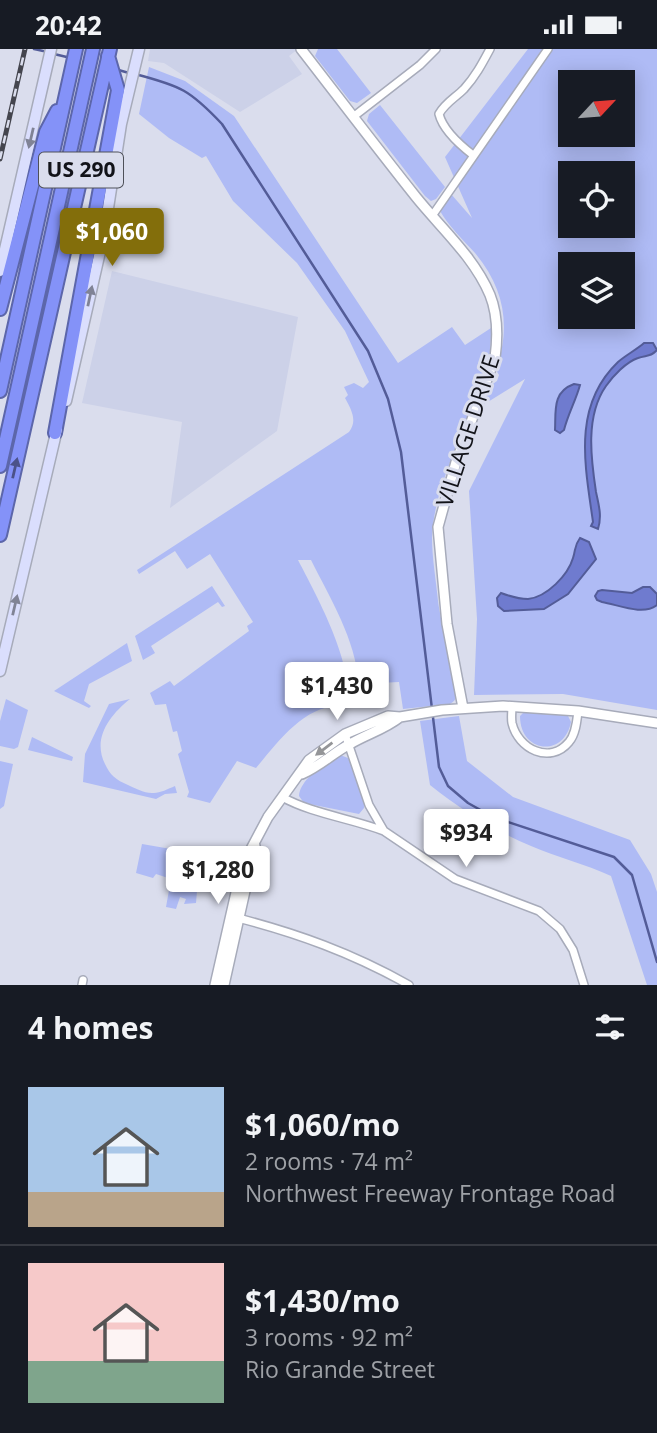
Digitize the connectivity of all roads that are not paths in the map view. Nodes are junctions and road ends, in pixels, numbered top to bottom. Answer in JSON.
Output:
{"nodes":[{"id":1,"x":51,"y":49,"type":"edge"},
{"id":2,"x":76,"y":49,"type":"edge"},
{"id":3,"x":93,"y":49,"type":"edge"},
{"id":4,"x":301,"y":49,"type":"edge"},
{"id":5,"x":436,"y":49,"type":"edge"},
{"id":6,"x":490,"y":49,"type":"edge"},
{"id":7,"x":548,"y":49,"type":"edge"},
{"id":8,"x":138,"y":50,"type":"edge"},
{"id":9,"x":109,"y":52,"type":"edge"},
{"id":10,"x":66,"y":96,"type":"junction"},
{"id":11,"x":353,"y":117,"type":"junction"},
{"id":12,"x":473,"y":155,"type":"junction"},
{"id":13,"x":432,"y":216,"type":"junction"},
{"id":14,"x":0,"y":271,"type":"edge"},
{"id":15,"x":0,"y":309,"type":"edge"},
{"id":16,"x":0,"y":391,"type":"edge"},
{"id":17,"x":55,"y":433,"type":"junction"},
{"id":18,"x":0,"y":466,"type":"edge"},
{"id":19,"x":0,"y":535,"type":"edge"},
{"id":20,"x":0,"y":671,"type":"edge"},
{"id":21,"x":512,"y":706,"type":"junction"},
{"id":22,"x":463,"y":708,"type":"junction"},
{"id":23,"x":578,"y":711,"type":"junction"},
{"id":24,"x":657,"y":723,"type":"edge"},
{"id":25,"x":347,"y":739,"type":"junction"},
{"id":26,"x":282,"y":797,"type":"junction"},
{"id":27,"x":384,"y":831,"type":"junction"},
{"id":28,"x":235,"y":917,"type":"junction"},
{"id":29,"x":215,"y":985,"type":"edge"},
{"id":30,"x":224,"y":985,"type":"edge"},
{"id":31,"x":409,"y":985,"type":"edge"},
{"id":32,"x":584,"y":985,"type":"edge"}],
"edges":[{"from":1,"to":14,"type":"main road","one_way":true},
{"from":2,"to":10,"type":"highway","number":"US 290"},
{"from":3,"to":18,"type":"highway"},
{"from":4,"to":11,"type":"street","name":"VILLAGE DRIVE"},
{"from":5,"to":11,"type":"street"},
{"from":6,"to":12,"type":"street"},
{"from":7,"to":12,"type":"street"},
{"from":17,"to":8,"type":"main road","one_way":true},
{"from":9,"to":17,"type":"highway"},
{"from":19,"to":9,"type":"highway","number":"US 290","one_way":true},
{"from":10,"to":15,"type":"highway"},
{"from":10,"to":16,"type":"highway","number":"US 290"},
{"from":11,"to":13,"type":"street","name":"VILLAGE DRIVE"},
{"from":12,"to":13,"type":"street"},
{"from":13,"to":22,"type":"street","name":"VILLAGE DRIVE"},
{"from":20,"to":17,"type":"main road","one_way":true},
{"from":21,"to":22,"type":"street"},
{"from":21,"to":23,"type":"street"},
{"from":21,"to":23,"type":"street"},
{"from":22,"to":25,"type":"street"},
{"from":23,"to":24,"type":"street"},
{"from":25,"to":26,"type":"street"},
{"from":25,"to":27,"type":"street"},
{"from":26,"to":27,"type":"street"},
{"from":26,"to":28,"type":"street"},
{"from":27,"to":32,"type":"street"},
{"from":28,"to":29,"type":"street"},
{"from":28,"to":30,"type":"street"},
{"from":28,"to":31,"type":"street"}]}
